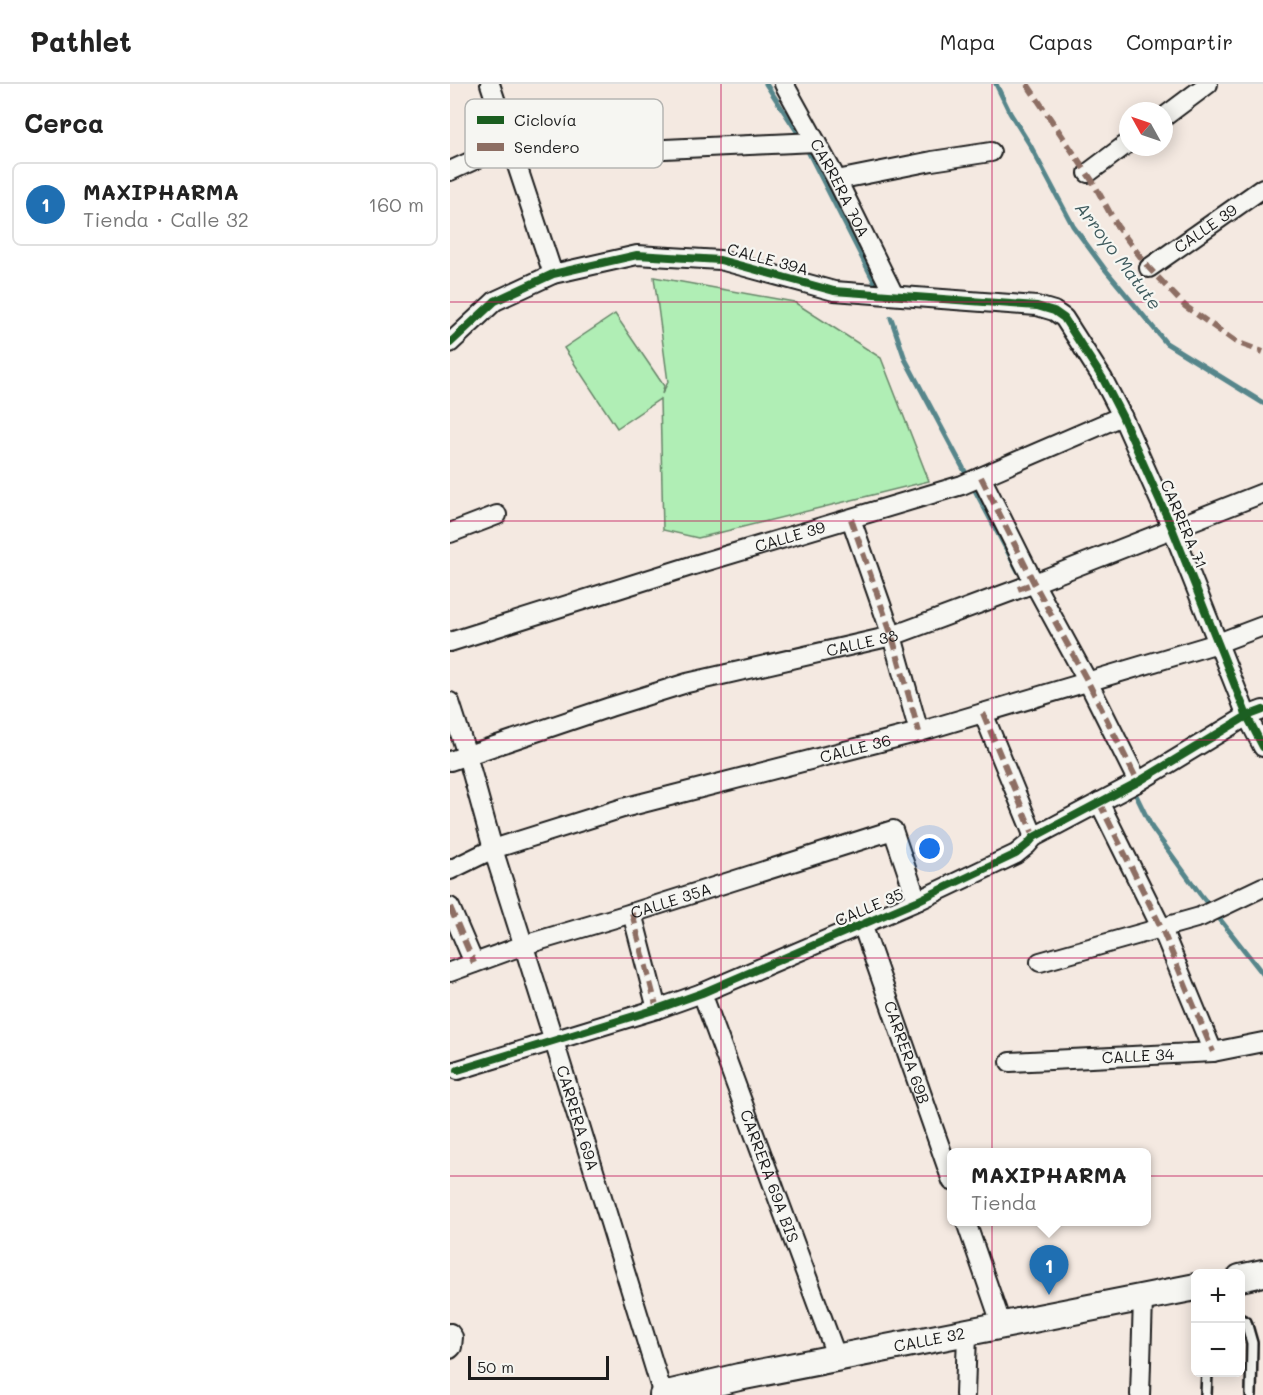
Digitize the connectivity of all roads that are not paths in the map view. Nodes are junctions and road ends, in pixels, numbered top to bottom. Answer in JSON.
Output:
{"nodes":[{"id":1,"x":490,"y":84,"type":"edge"},
{"id":2,"x":784,"y":84,"type":"edge"},
{"id":3,"x":1208,"y":84,"type":"edge"},
{"id":4,"x":495,"y":99,"type":"edge"},
{"id":5,"x":1173,"y":110,"type":"edge"},
{"id":6,"x":816,"y":142,"type":"junction"},
{"id":7,"x":663,"y":149,"type":"edge"},
{"id":8,"x":1119,"y":150,"type":"edge"},
{"id":9,"x":992,"y":152,"type":"dead end"},
{"id":10,"x":465,"y":164,"type":"edge"},
{"id":11,"x":518,"y":168,"type":"edge"},
{"id":12,"x":450,"y":171,"type":"edge"},
{"id":13,"x":1088,"y":173,"type":"dead end"},
{"id":14,"x":837,"y":180,"type":"junction"},
{"id":15,"x":1263,"y":188,"type":"edge"},
{"id":16,"x":1149,"y":268,"type":"dead end"},
{"id":17,"x":553,"y":274,"type":"junction"},
{"id":18,"x":894,"y":295,"type":"junction"},
{"id":19,"x":1064,"y":318,"type":"joint"},
{"id":20,"x":450,"y":343,"type":"edge"},
{"id":21,"x":1122,"y":416,"type":"junction"},
{"id":22,"x":973,"y":480,"type":"junction"},
{"id":23,"x":1263,"y":493,"type":"edge"},
{"id":24,"x":497,"y":515,"type":"dead end"},
{"id":25,"x":851,"y":519,"type":"junction"},
{"id":26,"x":1172,"y":528,"type":"junction"},
{"id":27,"x":450,"y":533,"type":"edge"},
{"id":28,"x":1027,"y":586,"type":"junction"},
{"id":29,"x":1263,"y":626,"type":"edge"},
{"id":30,"x":892,"y":636,"type":"junction"},
{"id":31,"x":450,"y":642,"type":"edge"},
{"id":32,"x":1218,"y":643,"type":"junction"},
{"id":33,"x":1081,"y":684,"type":"junction"},
{"id":34,"x":450,"y":702,"type":"edge"},
{"id":35,"x":983,"y":713,"type":"junction"},
{"id":36,"x":1255,"y":713,"type":"edge"},
{"id":37,"x":919,"y":732,"type":"junction"},
{"id":38,"x":1263,"y":747,"type":"edge"},
{"id":39,"x":467,"y":755,"type":"junction"},
{"id":40,"x":450,"y":761,"type":"edge"},
{"id":41,"x":1132,"y":785,"type":"junction"},
{"id":42,"x":1099,"y":802,"type":"junction"},
{"id":43,"x":1034,"y":837,"type":"junction"},
{"id":44,"x":493,"y":849,"type":"junction"},
{"id":45,"x":450,"y":870,"type":"edge"},
{"id":46,"x":1263,"y":887,"type":"edge"},
{"id":47,"x":917,"y":901,"type":"junction"},
{"id":48,"x":450,"y":907,"type":"edge"},
{"id":49,"x":632,"y":913,"type":"junction"},
{"id":50,"x":862,"y":924,"type":"junction"},
{"id":51,"x":1162,"y":929,"type":"junction"},
{"id":52,"x":524,"y":945,"type":"junction"},
{"id":53,"x":1040,"y":962,"type":"dead end"},
{"id":54,"x":474,"y":963,"type":"junction"},
{"id":55,"x":450,"y":972,"type":"edge"},
{"id":56,"x":702,"y":993,"type":"junction"},
{"id":57,"x":657,"y":1009,"type":"junction"},
{"id":58,"x":554,"y":1041,"type":"junction"},
{"id":59,"x":1262,"y":1047,"type":"edge"},
{"id":60,"x":1213,"y":1052,"type":"junction"},
{"id":61,"x":1010,"y":1062,"type":"dead end"},
{"id":62,"x":458,"y":1070,"type":"dead end"},
{"id":63,"x":947,"y":1169,"type":"edge"},
{"id":64,"x":968,"y":1226,"type":"edge"},
{"id":65,"x":1263,"y":1274,"type":"edge"},
{"id":66,"x":1245,"y":1277,"type":"edge"},
{"id":67,"x":1191,"y":1288,"type":"edge"},
{"id":68,"x":1143,"y":1299,"type":"junction"},
{"id":69,"x":1245,"y":1322,"type":"edge"},
{"id":70,"x":1002,"y":1326,"type":"junction"},
{"id":71,"x":450,"y":1333,"type":"edge"},
{"id":72,"x":967,"y":1333,"type":"junction"},
{"id":73,"x":450,"y":1349,"type":"edge"},
{"id":74,"x":837,"y":1358,"type":"junction"},
{"id":75,"x":1207,"y":1377,"type":"edge"},
{"id":76,"x":739,"y":1386,"type":"edge"},
{"id":77,"x":663,"y":1395,"type":"edge"},
{"id":78,"x":965,"y":1395,"type":"edge"},
{"id":79,"x":1140,"y":1395,"type":"edge"},
{"id":80,"x":1206,"y":1395,"type":"edge"},
{"id":81,"x":1251,"y":1395,"type":"edge"}],
"edges":[{"from":1,"to":4,"type":"street"},
{"from":2,"to":6,"type":"street","name":"CARRERA 70A"},
{"from":3,"to":5,"type":"street"},
{"from":6,"to":7,"type":"street"},
{"from":6,"to":14,"type":"street","name":"CARRERA 70A"},
{"from":8,"to":13,"type":"street"},
{"from":9,"to":14,"type":"street"},
{"from":10,"to":12,"type":"street"},
{"from":11,"to":17,"type":"street"},
{"from":14,"to":18,"type":"street","name":"CARRERA 70A"},
{"from":15,"to":16,"type":"street","name":"CALLE 39"},
{"from":17,"to":18,"type":"street","name":"CALLE 39A"},
{"from":17,"to":20,"type":"street","name":"CALLE 39A"},
{"from":18,"to":19,"type":"street","name":"CALLE 39A"},
{"from":19,"to":21,"type":"street","name":"CARRERA 71"},
{"from":21,"to":22,"type":"street","name":"CALLE 39"},
{"from":21,"to":26,"type":"street","name":"CARRERA 71"},
{"from":22,"to":25,"type":"street","name":"CALLE 39"},
{"from":22,"to":28,"type":"street"},
{"from":23,"to":26,"type":"street","name":"CALLE 38"},
{"from":24,"to":27,"type":"street"},
{"from":25,"to":30,"type":"street"},
{"from":25,"to":31,"type":"street","name":"CALLE 39"},
{"from":26,"to":28,"type":"street","name":"CALLE 38"},
{"from":26,"to":32,"type":"street","name":"CARRERA 71"},
{"from":28,"to":30,"type":"street","name":"CALLE 38"},
{"from":28,"to":33,"type":"street"},
{"from":29,"to":32,"type":"street","name":"CALLE 36"},
{"from":30,"to":37,"type":"street"},
{"from":30,"to":39,"type":"street","name":"CALLE 38"},
{"from":32,"to":33,"type":"street","name":"CALLE 36"},
{"from":32,"to":36,"type":"street","name":"CARRERA 71"},
{"from":33,"to":35,"type":"street","name":"CALLE 36"},
{"from":33,"to":41,"type":"street"},
{"from":34,"to":39,"type":"street","name":"CARRERA 69A"},
{"from":35,"to":37,"type":"street","name":"CALLE 36"},
{"from":35,"to":43,"type":"street"},
{"from":36,"to":38,"type":"street","name":"CARRERA 71"},
{"from":36,"to":41,"type":"street","name":"CALLE 35"},
{"from":37,"to":44,"type":"street","name":"CALLE 36"},
{"from":39,"to":40,"type":"street","name":"CALLE 38"},
{"from":39,"to":44,"type":"street","name":"CARRERA 69A"},
{"from":41,"to":42,"type":"street","name":"CALLE 35"},
{"from":42,"to":43,"type":"street","name":"CALLE 35"},
{"from":42,"to":51,"type":"street"},
{"from":43,"to":47,"type":"street","name":"CALLE 35"},
{"from":44,"to":45,"type":"street","name":"CALLE 36"},
{"from":44,"to":52,"type":"street","name":"CARRERA 69A"},
{"from":46,"to":51,"type":"street"},
{"from":47,"to":49,"type":"street","name":"CALLE 35A"},
{"from":47,"to":50,"type":"street","name":"CALLE 35"},
{"from":48,"to":54,"type":"street"},
{"from":49,"to":52,"type":"street","name":"CALLE 35A"},
{"from":49,"to":57,"type":"street"},
{"from":50,"to":56,"type":"street","name":"CALLE 35"},
{"from":50,"to":63,"type":"street","name":"CARRERA 69B"},
{"from":51,"to":53,"type":"street"},
{"from":51,"to":60,"type":"street"},
{"from":52,"to":54,"type":"street","name":"CALLE 35A"},
{"from":52,"to":58,"type":"street","name":"CARRERA 69A"},
{"from":54,"to":55,"type":"street","name":"CALLE 35A"},
{"from":56,"to":57,"type":"street","name":"CALLE 35"},
{"from":56,"to":74,"type":"street","name":"CARRERA 69A BIS"},
{"from":57,"to":58,"type":"street","name":"CALLE 35"},
{"from":58,"to":62,"type":"street","name":"CALLE 35"},
{"from":58,"to":77,"type":"street","name":"CARRERA 69A"},
{"from":59,"to":60,"type":"street","name":"CALLE 34"},
{"from":60,"to":61,"type":"street","name":"CALLE 34"},
{"from":64,"to":70,"type":"street"},
{"from":65,"to":66,"type":"street"},
{"from":67,"to":68,"type":"street","name":"CALLE 32"},
{"from":68,"to":70,"type":"street","name":"CALLE 32"},
{"from":68,"to":79,"type":"street"},
{"from":69,"to":81,"type":"lane"},
{"from":70,"to":72,"type":"street","name":"CALLE 32"},
{"from":71,"to":73,"type":"street"},
{"from":72,"to":74,"type":"street","name":"CALLE 32"},
{"from":72,"to":78,"type":"street"},
{"from":74,"to":76,"type":"street","name":"CALLE 32"},
{"from":75,"to":80,"type":"lane"},
{"from":76,"to":77,"type":"street","name":"CALLE 32"}]}
